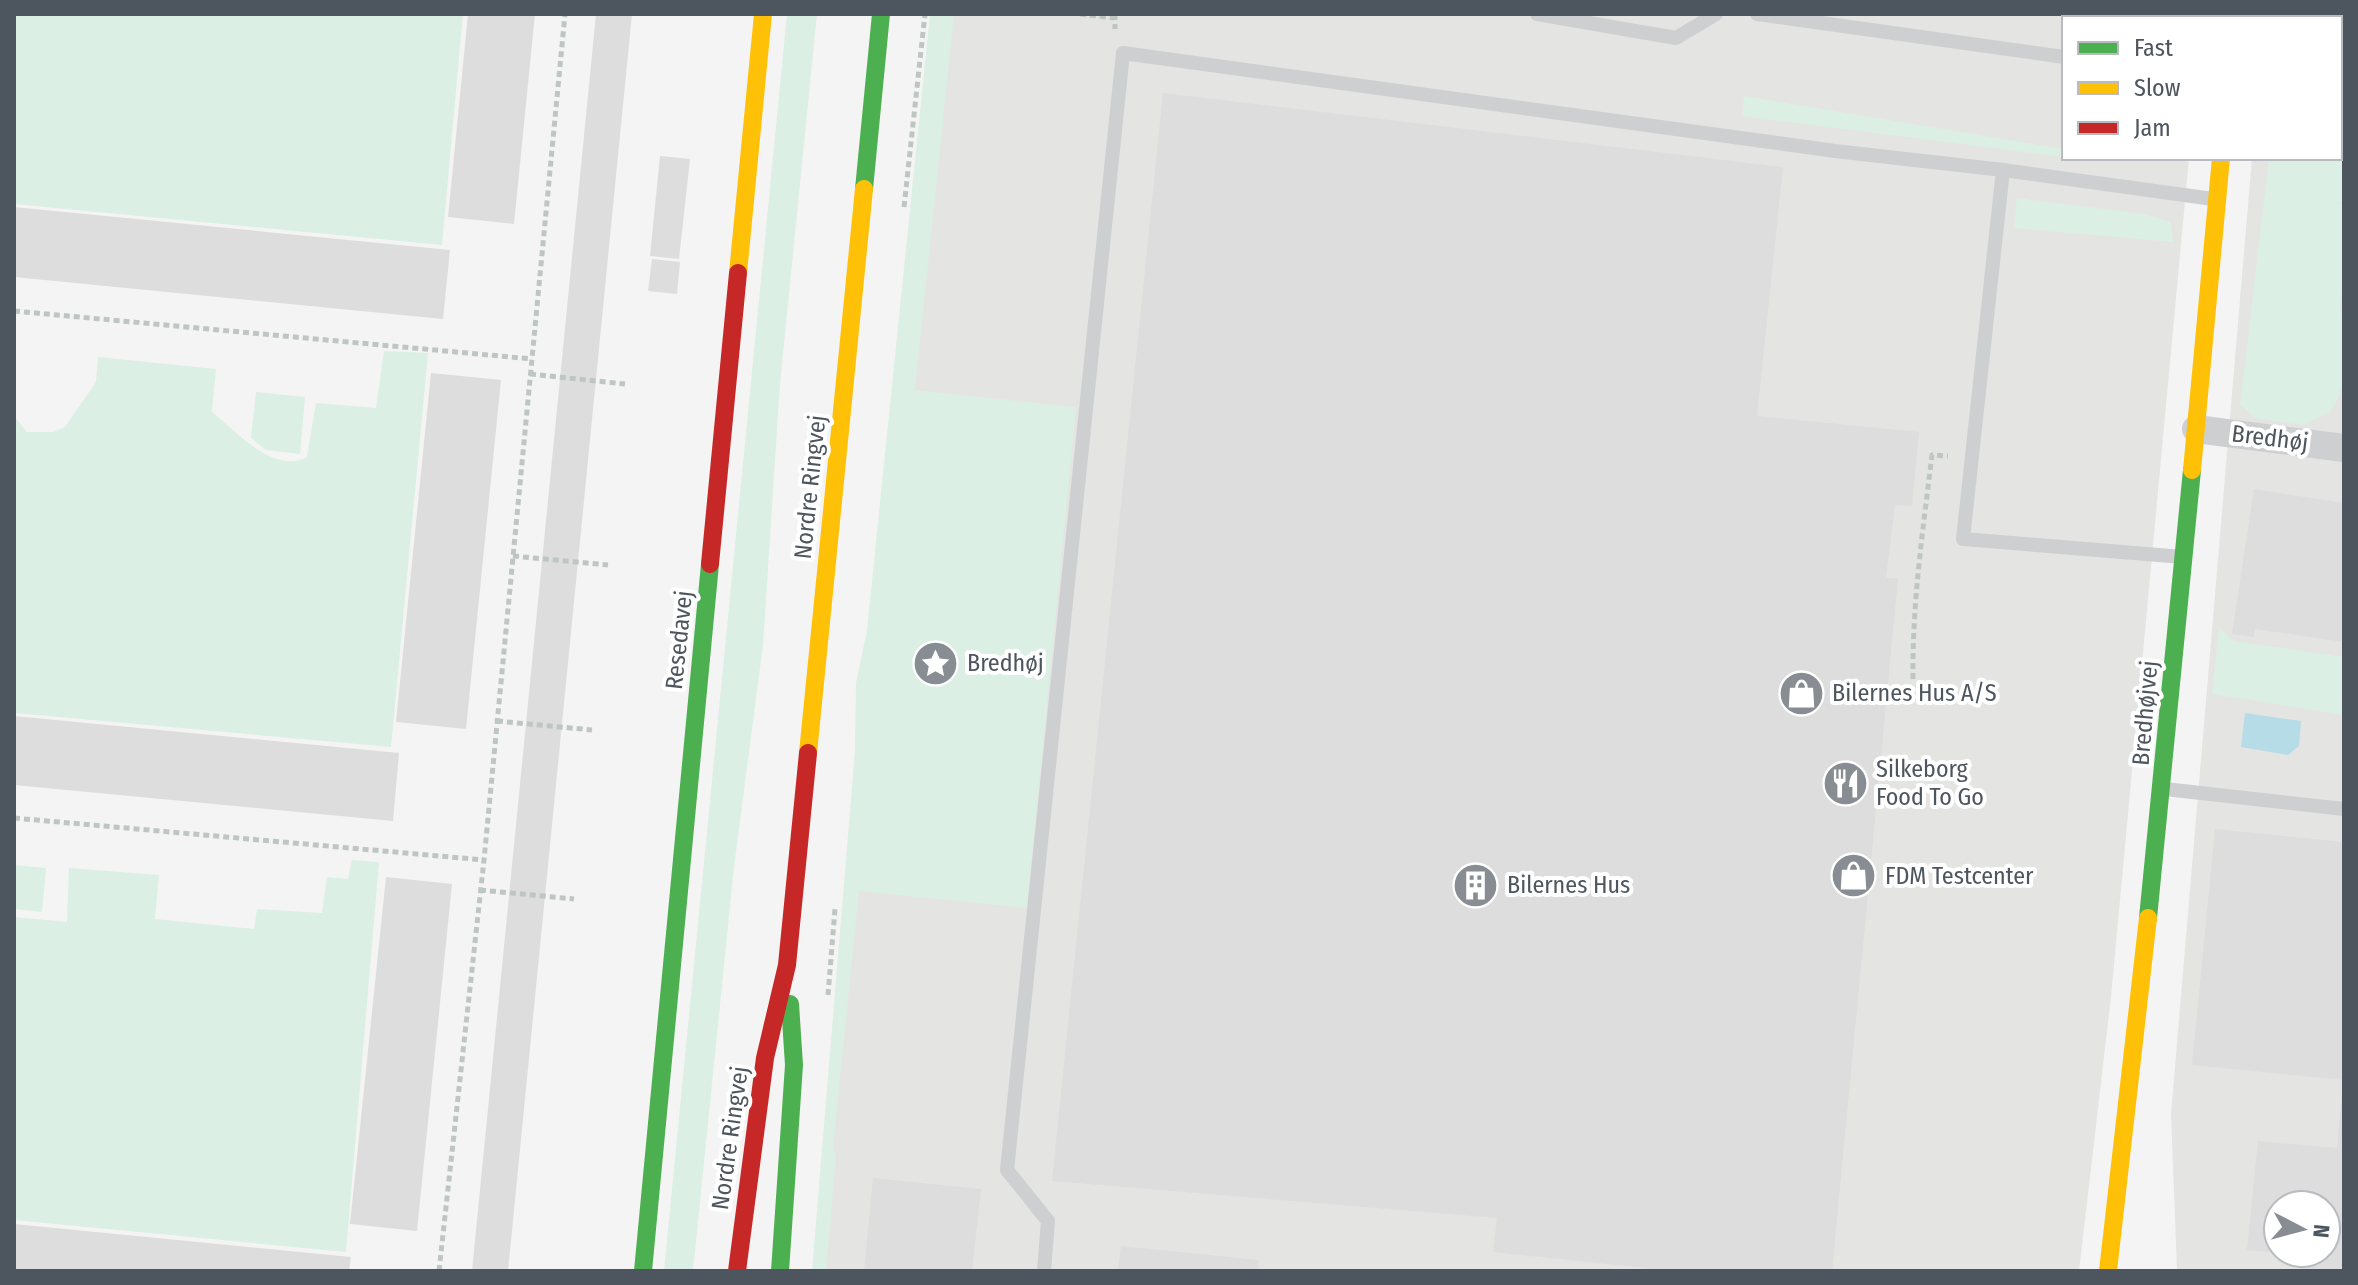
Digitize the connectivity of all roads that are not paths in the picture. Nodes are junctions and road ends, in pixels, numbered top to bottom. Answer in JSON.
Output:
{"nodes":[{"id":1,"x":763,"y":14,"type":"edge"},
{"id":2,"x":881,"y":14,"type":"edge"},
{"id":3,"x":1537,"y":14,"type":"edge"},
{"id":4,"x":1716,"y":14,"type":"edge"},
{"id":5,"x":1757,"y":14,"type":"edge"},
{"id":6,"x":2062,"y":57,"type":"edge"},
{"id":7,"x":2221,"y":160,"type":"edge"},
{"id":8,"x":2003,"y":170,"type":"junction"},
{"id":9,"x":2217,"y":200,"type":"junction"},
{"id":10,"x":2196,"y":429,"type":"junction"},
{"id":11,"x":2344,"y":448,"type":"edge"},
{"id":12,"x":2183,"y":557,"type":"junction"},
{"id":13,"x":2162,"y":789,"type":"junction"},
{"id":14,"x":2344,"y":809,"type":"edge"},
{"id":15,"x":787,"y":965,"type":"junction"},
{"id":16,"x":643,"y":1271,"type":"edge"},
{"id":17,"x":737,"y":1271,"type":"edge"},
{"id":18,"x":780,"y":1271,"type":"edge"},
{"id":19,"x":1044,"y":1271,"type":"edge"},
{"id":20,"x":2108,"y":1271,"type":"edge"}],
"edges":[{"from":1,"to":16,"type":"street","name":"Resedavej"},
{"from":2,"to":15,"type":"street","name":"Nordre Ringvej"},
{"from":3,"to":4,"type":"lane"},
{"from":5,"to":6,"type":"lane"},
{"from":7,"to":9,"type":"street","name":"Bredhøjvej"},
{"from":8,"to":9,"type":"lane"},
{"from":8,"to":12,"type":"lane"},
{"from":8,"to":19,"type":"lane"},
{"from":9,"to":10,"type":"street","name":"Bredhøjvej"},
{"from":10,"to":11,"type":"street","name":"Bredhøj"},
{"from":10,"to":12,"type":"street","name":"Bredhøjvej"},
{"from":12,"to":13,"type":"street","name":"Bredhøjvej"},
{"from":13,"to":14,"type":"lane"},
{"from":13,"to":20,"type":"street","name":"Bredhøjvej"},
{"from":15,"to":17,"type":"street","name":"Nordre Ringvej"},
{"from":15,"to":18,"type":"street","name":"Nordre Ringvej"}]}
